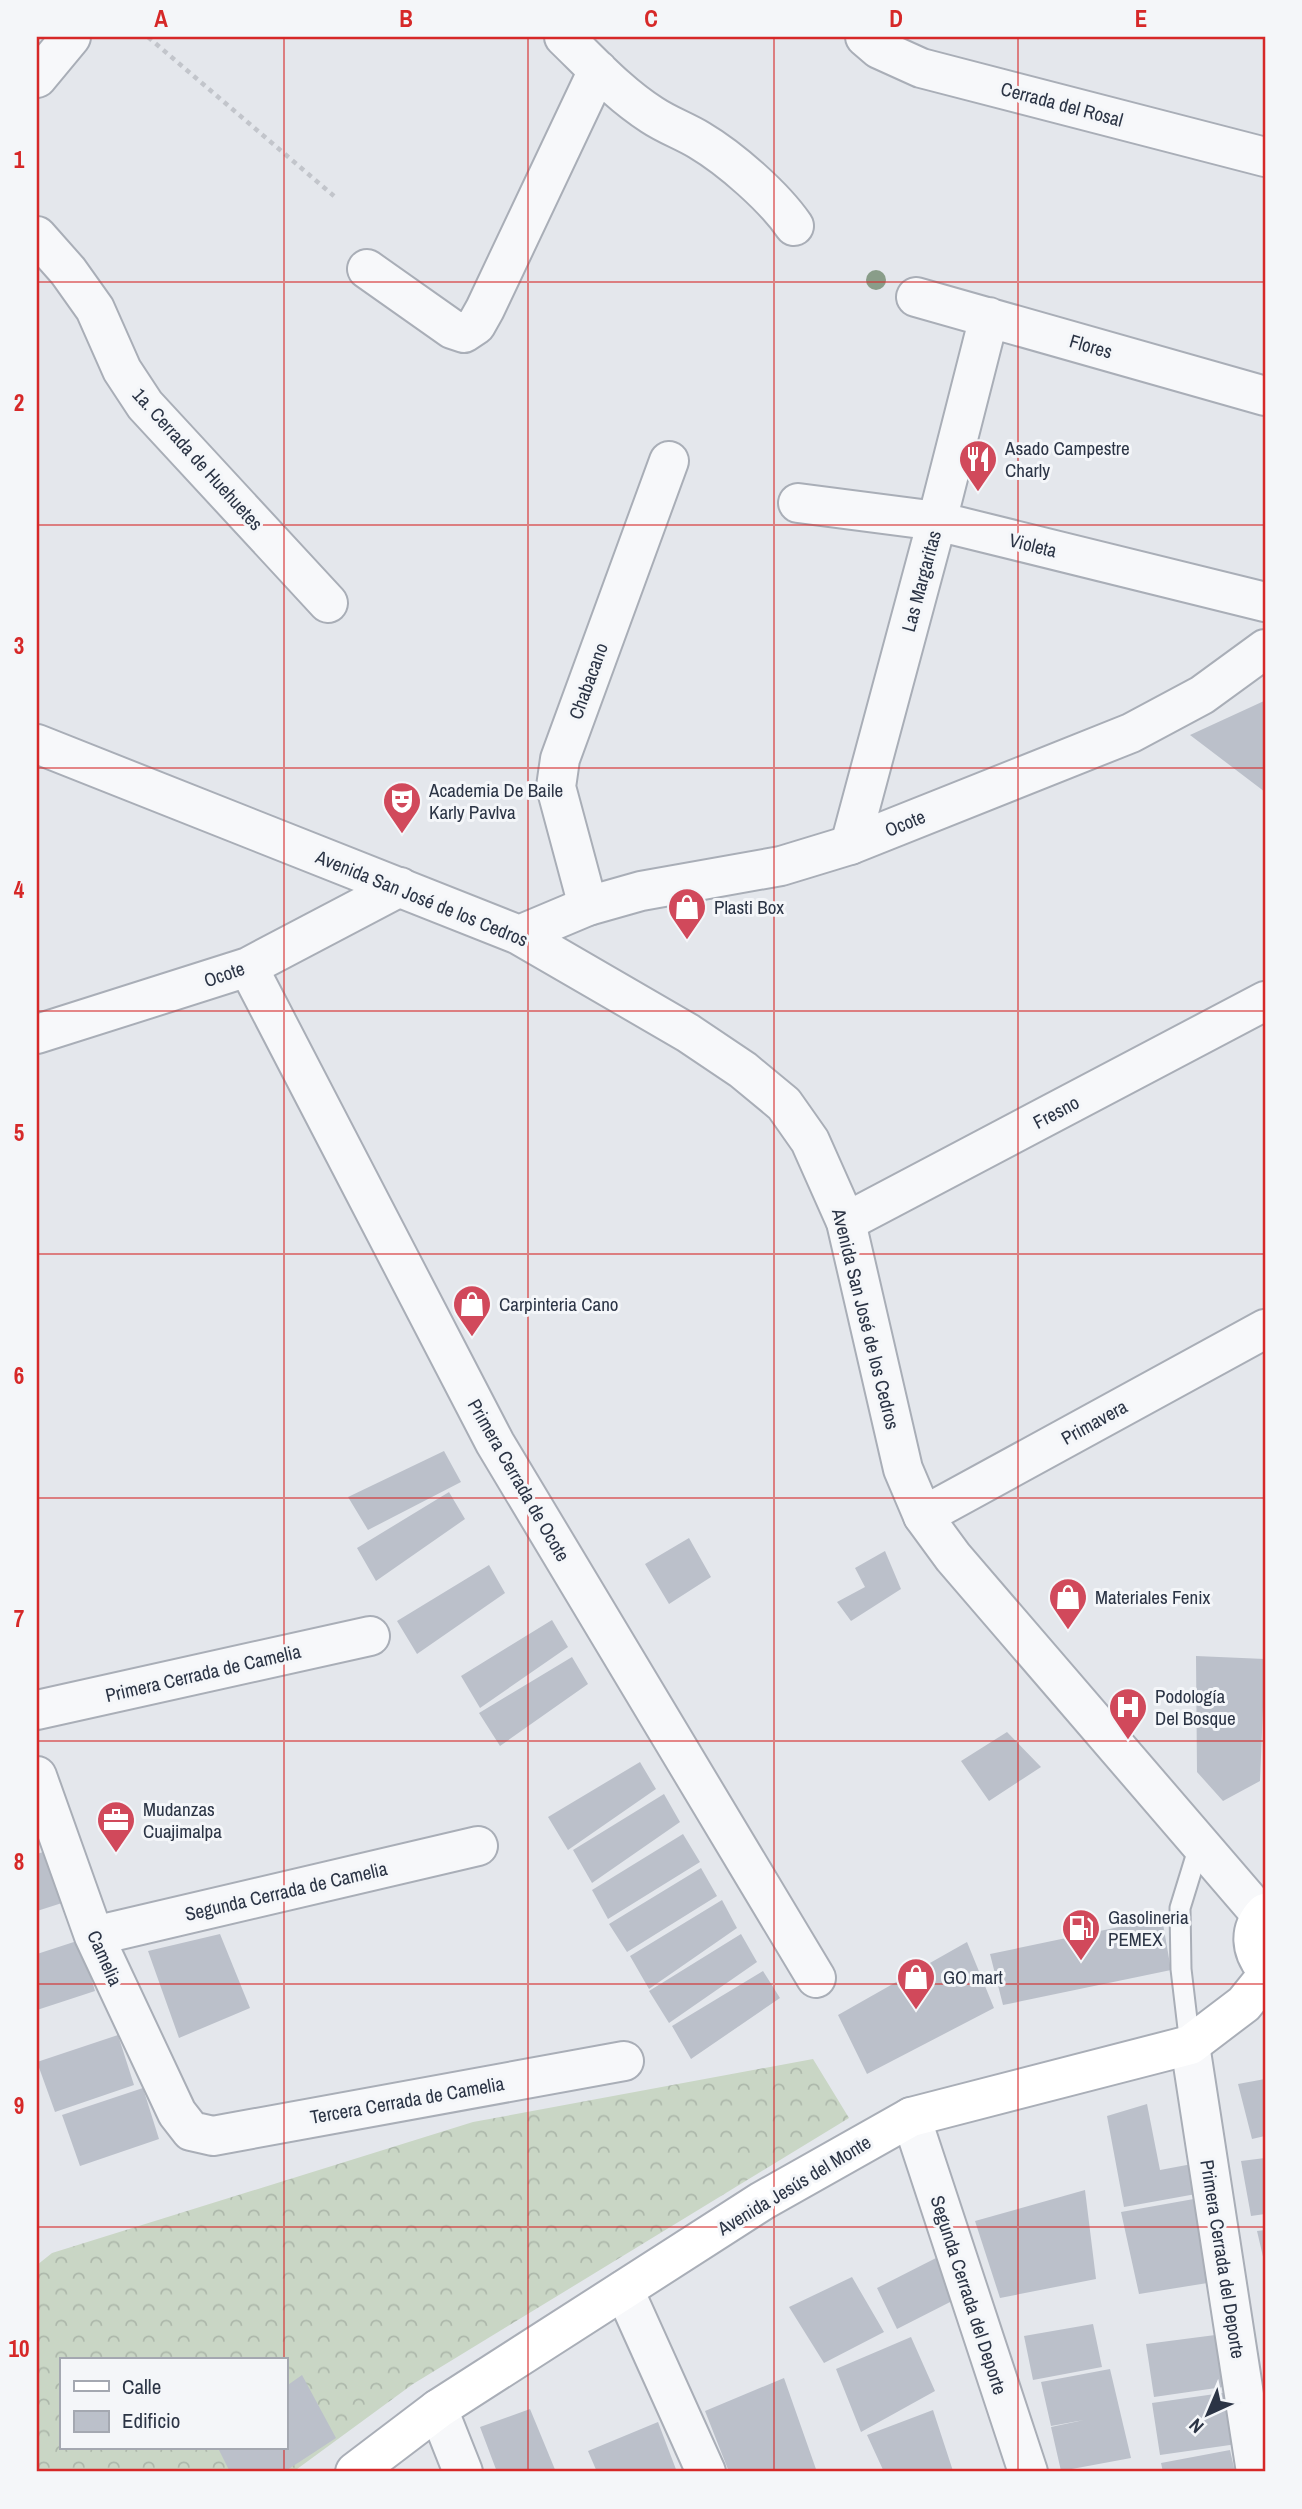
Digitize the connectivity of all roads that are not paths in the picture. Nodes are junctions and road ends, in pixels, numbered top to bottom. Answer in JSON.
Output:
{"nodes":[{"id":1,"x":71,"y":37,"type":"edge"},
{"id":2,"x":564,"y":37,"type":"edge"},
{"id":3,"x":865,"y":37,"type":"edge"},
{"id":4,"x":598,"y":70,"type":"junction"},
{"id":5,"x":37,"y":78,"type":"edge"},
{"id":6,"x":1265,"y":157,"type":"edge"},
{"id":7,"x":794,"y":226,"type":"dead end"},
{"id":8,"x":37,"y":236,"type":"edge"},
{"id":9,"x":367,"y":269,"type":"dead end"},
{"id":10,"x":916,"y":297,"type":"dead end"},
{"id":11,"x":989,"y":317,"type":"junction"},
{"id":12,"x":1265,"y":397,"type":"edge"},
{"id":13,"x":669,"y":461,"type":"dead end"},
{"id":14,"x":798,"y":503,"type":"dead end"},
{"id":15,"x":937,"y":521,"type":"junction"},
{"id":16,"x":1265,"y":602,"type":"edge"},
{"id":17,"x":328,"y":603,"type":"dead end"},
{"id":18,"x":1265,"y":649,"type":"edge"},
{"id":19,"x":37,"y":744,"type":"edge"},
{"id":20,"x":850,"y":845,"type":"junction"},
{"id":21,"x":400,"y":887,"type":"junction"},
{"id":22,"x":588,"y":905,"type":"junction"},
{"id":23,"x":519,"y":935,"type":"junction"},
{"id":24,"x":247,"y":967,"type":"junction"},
{"id":25,"x":1265,"y":1001,"type":"edge"},
{"id":26,"x":37,"y":1034,"type":"edge"},
{"id":27,"x":846,"y":1222,"type":"junction"},
{"id":28,"x":1265,"y":1329,"type":"edge"},
{"id":29,"x":923,"y":1516,"type":"junction"},
{"id":30,"x":370,"y":1636,"type":"dead end"},
{"id":31,"x":37,"y":1710,"type":"edge"},
{"id":32,"x":37,"y":1776,"type":"edge"},
{"id":33,"x":1200,"y":1843,"type":"junction"},
{"id":34,"x":478,"y":1846,"type":"dead end"},
{"id":35,"x":1264,"y":1915,"type":"edge"},
{"id":36,"x":94,"y":1936,"type":"junction"},
{"id":37,"x":1265,"y":1968,"type":"edge"},
{"id":38,"x":816,"y":1978,"type":"dead end"},
{"id":39,"x":1265,"y":1978,"type":"edge"},
{"id":40,"x":1189,"y":2045,"type":"junction"},
{"id":41,"x":624,"y":2061,"type":"dead end"},
{"id":42,"x":911,"y":2117,"type":"junction"},
{"id":43,"x":191,"y":2132,"type":"joint"},
{"id":44,"x":624,"y":2290,"type":"junction"},
{"id":45,"x":438,"y":2409,"type":"junction"},
{"id":46,"x":355,"y":2472,"type":"edge"},
{"id":47,"x":463,"y":2472,"type":"edge"},
{"id":48,"x":706,"y":2472,"type":"edge"},
{"id":49,"x":1028,"y":2472,"type":"edge"},
{"id":50,"x":1256,"y":2472,"type":"edge"}],
"edges":[{"from":1,"to":5,"type":"street"},
{"from":2,"to":4,"type":"street"},
{"from":3,"to":6,"type":"street","name":"Cerrada del Rosal"},
{"from":4,"to":7,"type":"street"},
{"from":4,"to":9,"type":"street"},
{"from":8,"to":17,"type":"street","name":"1a. Cerrada de Huehuetes"},
{"from":10,"to":11,"type":"street","name":"Flores"},
{"from":11,"to":12,"type":"street","name":"Flores"},
{"from":11,"to":15,"type":"street","name":"Las Margaritas"},
{"from":13,"to":22,"type":"street","name":"Chabacano"},
{"from":14,"to":15,"type":"street","name":"Violeta"},
{"from":15,"to":16,"type":"street","name":"Violeta"},
{"from":15,"to":20,"type":"street","name":"Las Margaritas"},
{"from":18,"to":20,"type":"street","name":"Ocote"},
{"from":19,"to":21,"type":"street","name":"Avenida San José de los Cedros"},
{"from":20,"to":22,"type":"street","name":"Ocote"},
{"from":21,"to":23,"type":"street","name":"Avenida San José de los Cedros"},
{"from":21,"to":24,"type":"street","name":"Ocote"},
{"from":22,"to":23,"type":"street","name":"Ocote"},
{"from":23,"to":27,"type":"street","name":"Avenida San José de los Cedros"},
{"from":24,"to":26,"type":"street","name":"Ocote"},
{"from":24,"to":38,"type":"street","name":"Primera Cerrada de Ocote"},
{"from":25,"to":27,"type":"street","name":"Fresno"},
{"from":27,"to":29,"type":"street","name":"Avenida San José de los Cedros"},
{"from":28,"to":29,"type":"street","name":"Primavera"},
{"from":29,"to":33,"type":"street","name":"Avenida San José de los Cedros"},
{"from":30,"to":31,"type":"street","name":"Primera Cerrada de Camelia"},
{"from":32,"to":36,"type":"street","name":"Camelia"},
{"from":33,"to":35,"type":"street","name":"Avenida San José de los Cedros"},
{"from":33,"to":40,"type":"lane"},
{"from":34,"to":36,"type":"street","name":"Segunda Cerrada de Camelia"},
{"from":35,"to":37,"type":"main road"},
{"from":36,"to":43,"type":"street","name":"Camelia"},
{"from":39,"to":40,"type":"main road","name":"Avenida Jesús del Monte"},
{"from":40,"to":42,"type":"main road","name":"Avenida Jesús del Monte"},
{"from":40,"to":50,"type":"street","name":"Primera Cerrada del Deporte"},
{"from":41,"to":43,"type":"street","name":"Tercera Cerrada de Camelia"},
{"from":42,"to":44,"type":"main road","name":"Avenida Jesús del Monte"},
{"from":42,"to":49,"type":"street","name":"Segunda Cerrada del Deporte"},
{"from":44,"to":45,"type":"main road","name":"Avenida Jesús del Monte"},
{"from":44,"to":48,"type":"street"},
{"from":45,"to":46,"type":"main road","name":"Avenida Jesús del Monte"},
{"from":45,"to":47,"type":"street"}]}
